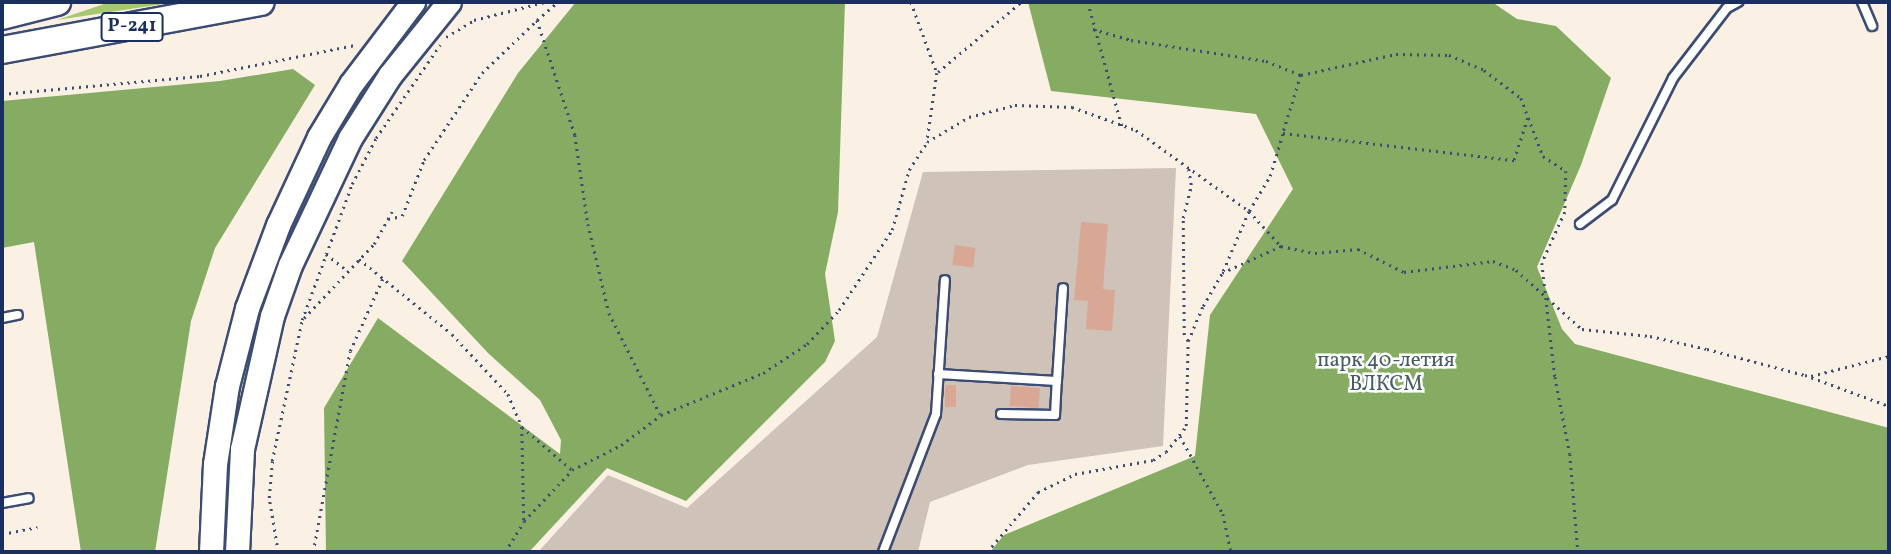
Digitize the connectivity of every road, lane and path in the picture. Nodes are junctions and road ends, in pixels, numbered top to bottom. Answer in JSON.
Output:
{"nodes":[{"id":1,"x":57,"y":2,"type":"edge"},
{"id":2,"x":261,"y":2,"type":"edge"},
{"id":3,"x":413,"y":2,"type":"edge"},
{"id":4,"x":449,"y":2,"type":"edge"},
{"id":5,"x":545,"y":2,"type":"edge"},
{"id":6,"x":558,"y":2,"type":"edge"},
{"id":7,"x":911,"y":2,"type":"edge"},
{"id":8,"x":1021,"y":2,"type":"edge"},
{"id":9,"x":1088,"y":2,"type":"edge"},
{"id":10,"x":1738,"y":2,"type":"edge"},
{"id":11,"x":1862,"y":2,"type":"edge"},
{"id":12,"x":2,"y":16,"type":"edge"},
{"id":13,"x":537,"y":20,"type":"junction"},
{"id":14,"x":1872,"y":26,"type":"dead end"},
{"id":15,"x":1093,"y":29,"type":"junction"},
{"id":16,"x":374,"y":41,"type":"junction"},
{"id":17,"x":2,"y":50,"type":"edge"},
{"id":18,"x":937,"y":73,"type":"junction"},
{"id":19,"x":1301,"y":75,"type":"junction"},
{"id":20,"x":2,"y":93,"type":"edge"},
{"id":21,"x":1529,"y":113,"type":"junction"},
{"id":22,"x":1122,"y":125,"type":"junction"},
{"id":23,"x":1283,"y":134,"type":"junction"},
{"id":24,"x":927,"y":142,"type":"junction"},
{"id":25,"x":1188,"y":167,"type":"junction"},
{"id":26,"x":392,"y":211,"type":"dead end"},
{"id":27,"x":1249,"y":211,"type":"junction"},
{"id":28,"x":388,"y":219,"type":"junction"},
{"id":29,"x":1580,"y":224,"type":"dead end"},
{"id":30,"x":1281,"y":246,"type":"junction"},
{"id":31,"x":325,"y":253,"type":"junction"},
{"id":32,"x":359,"y":260,"type":"junction"},
{"id":33,"x":348,"y":271,"type":"junction"},
{"id":34,"x":1222,"y":273,"type":"junction"},
{"id":35,"x":383,"y":278,"type":"junction"},
{"id":36,"x":944,"y":280,"type":"dead end"},
{"id":37,"x":1063,"y":288,"type":"dead end"},
{"id":38,"x":1548,"y":300,"type":"junction"},
{"id":39,"x":18,"y":315,"type":"dead end"},
{"id":40,"x":2,"y":318,"type":"edge"},
{"id":41,"x":302,"y":320,"type":"junction"},
{"id":42,"x":1188,"y":341,"type":"junction"},
{"id":43,"x":1889,"y":356,"type":"edge"},
{"id":44,"x":938,"y":374,"type":"junction"},
{"id":45,"x":1809,"y":376,"type":"junction"},
{"id":46,"x":1056,"y":381,"type":"junction"},
{"id":47,"x":1889,"y":406,"type":"edge"},
{"id":48,"x":1001,"y":414,"type":"dead end"},
{"id":49,"x":661,"y":415,"type":"junction"},
{"id":50,"x":522,"y":427,"type":"junction"},
{"id":51,"x":1180,"y":436,"type":"junction"},
{"id":52,"x":572,"y":470,"type":"junction"},
{"id":53,"x":29,"y":498,"type":"dead end"},
{"id":54,"x":2,"y":503,"type":"edge"},
{"id":55,"x":524,"y":521,"type":"junction"},
{"id":56,"x":37,"y":527,"type":"dead end"},
{"id":57,"x":2,"y":534,"type":"edge"},
{"id":58,"x":211,"y":552,"type":"edge"},
{"id":59,"x":237,"y":552,"type":"edge"},
{"id":60,"x":278,"y":552,"type":"edge"},
{"id":61,"x":313,"y":552,"type":"edge"},
{"id":62,"x":505,"y":552,"type":"edge"},
{"id":63,"x":883,"y":552,"type":"edge"},
{"id":64,"x":987,"y":552,"type":"edge"},
{"id":65,"x":1231,"y":552,"type":"edge"},
{"id":66,"x":1578,"y":552,"type":"edge"}],
"edges":[{"from":1,"to":12,"type":"highway"},
{"from":2,"to":17,"type":"highway","number":"Р-241"},
{"from":3,"to":16,"type":"main road"},
{"from":4,"to":59,"type":"main road"},
{"from":5,"to":31,"type":"path"},
{"from":6,"to":13,"type":"path"},
{"from":7,"to":18,"type":"path"},
{"from":8,"to":18,"type":"path"},
{"from":9,"to":15,"type":"path"},
{"from":10,"to":29,"type":"lane"},
{"from":11,"to":14,"type":"lane"},
{"from":13,"to":28,"type":"path"},
{"from":13,"to":49,"type":"path"},
{"from":15,"to":19,"type":"path"},
{"from":15,"to":22,"type":"path"},
{"from":16,"to":20,"type":"path"},
{"from":16,"to":58,"type":"main road"},
{"from":18,"to":24,"type":"path"},
{"from":19,"to":21,"type":"path"},
{"from":19,"to":23,"type":"path"},
{"from":21,"to":23,"type":"path"},
{"from":21,"to":38,"type":"path"},
{"from":22,"to":24,"type":"path"},
{"from":22,"to":25,"type":"path"},
{"from":23,"to":27,"type":"path"},
{"from":24,"to":49,"type":"path"},
{"from":25,"to":27,"type":"path"},
{"from":25,"to":42,"type":"path"},
{"from":26,"to":28,"type":"path"},
{"from":27,"to":30,"type":"path"},
{"from":27,"to":34,"type":"path"},
{"from":28,"to":32,"type":"path"},
{"from":30,"to":34,"type":"path"},
{"from":30,"to":38,"type":"path"},
{"from":31,"to":33,"type":"path"},
{"from":31,"to":41,"type":"path"},
{"from":32,"to":33,"type":"path"},
{"from":32,"to":35,"type":"path"},
{"from":33,"to":41,"type":"path"},
{"from":34,"to":42,"type":"path"},
{"from":35,"to":50,"type":"path"},
{"from":35,"to":61,"type":"path"},
{"from":36,"to":44,"type":"lane"},
{"from":37,"to":46,"type":"lane"},
{"from":38,"to":45,"type":"path"},
{"from":38,"to":66,"type":"path"},
{"from":39,"to":40,"type":"lane"},
{"from":41,"to":60,"type":"path"},
{"from":42,"to":51,"type":"path"},
{"from":43,"to":45,"type":"path"},
{"from":44,"to":46,"type":"lane"},
{"from":44,"to":63,"type":"lane"},
{"from":45,"to":47,"type":"path"},
{"from":46,"to":48,"type":"lane"},
{"from":49,"to":52,"type":"path"},
{"from":50,"to":52,"type":"path"},
{"from":50,"to":55,"type":"path"},
{"from":51,"to":64,"type":"path"},
{"from":51,"to":65,"type":"path"},
{"from":52,"to":55,"type":"path"},
{"from":53,"to":54,"type":"lane"},
{"from":55,"to":62,"type":"path"},
{"from":56,"to":57,"type":"path"}]}
